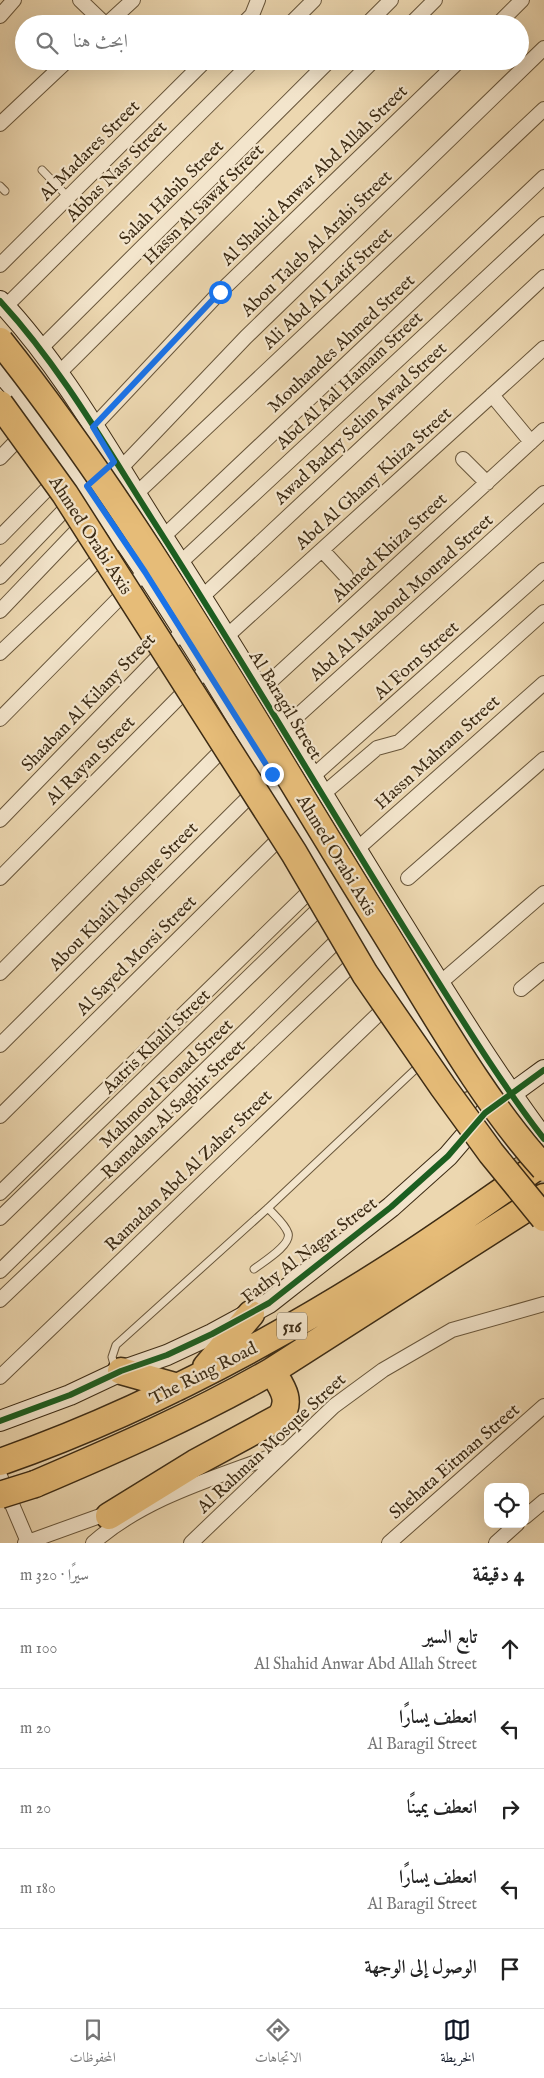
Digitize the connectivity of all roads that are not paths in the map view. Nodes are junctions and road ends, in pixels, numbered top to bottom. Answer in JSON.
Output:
{"nodes":[{"id":1,"x":14,"y":0,"type":"edge"},
{"id":2,"x":80,"y":0,"type":"edge"},
{"id":3,"x":133,"y":0,"type":"edge"},
{"id":4,"x":258,"y":0,"type":"edge"},
{"id":5,"x":314,"y":0,"type":"edge"},
{"id":6,"x":391,"y":0,"type":"edge"},
{"id":7,"x":435,"y":0,"type":"edge"},
{"id":8,"x":522,"y":0,"type":"edge"},
{"id":9,"x":96,"y":15,"type":"edge"},
{"id":10,"x":116,"y":15,"type":"edge"},
{"id":11,"x":251,"y":15,"type":"edge"},
{"id":12,"x":299,"y":15,"type":"edge"},
{"id":13,"x":376,"y":15,"type":"edge"},
{"id":14,"x":420,"y":15,"type":"edge"},
{"id":15,"x":507,"y":15,"type":"edge"},
{"id":16,"x":0,"y":16,"type":"edge"},
{"id":17,"x":544,"y":48,"type":"edge"},
{"id":18,"x":529,"y":63,"type":"edge"},
{"id":19,"x":57,"y":70,"type":"edge"},
{"id":20,"x":196,"y":70,"type":"edge"},
{"id":21,"x":244,"y":70,"type":"edge"},
{"id":22,"x":320,"y":70,"type":"edge"},
{"id":23,"x":364,"y":70,"type":"edge"},
{"id":24,"x":450,"y":70,"type":"edge"},
{"id":25,"x":521,"y":70,"type":"edge"},
{"id":26,"x":544,"y":109,"type":"edge"},
{"id":27,"x":0,"y":124,"type":"edge"},
{"id":28,"x":42,"y":170,"type":"dead end"},
{"id":29,"x":544,"y":177,"type":"edge"},
{"id":30,"x":68,"y":197,"type":"junction"},
{"id":31,"x":544,"y":224,"type":"edge"},
{"id":32,"x":0,"y":264,"type":"edge"},
{"id":33,"x":544,"y":278,"type":"edge"},
{"id":34,"x":3,"y":304,"type":"edge"},
{"id":35,"x":26,"y":332,"type":"junction"},
{"id":36,"x":0,"y":341,"type":"edge"},
{"id":37,"x":544,"y":348,"type":"edge"},
{"id":38,"x":40,"y":349,"type":"junction"},
{"id":39,"x":0,"y":356,"type":"edge"},
{"id":40,"x":58,"y":374,"type":"junction"},
{"id":41,"x":2,"y":387,"type":"edge"},
{"id":42,"x":492,"y":395,"type":"junction"},
{"id":43,"x":38,"y":418,"type":"junction"},
{"id":44,"x":93,"y":427,"type":"junction"},
{"id":45,"x":544,"y":430,"type":"edge"},
{"id":46,"x":532,"y":442,"type":"junction"},
{"id":47,"x":0,"y":458,"type":"edge"},
{"id":48,"x":463,"y":459,"type":"dead end"},
{"id":49,"x":71,"y":464,"type":"junction"},
{"id":50,"x":117,"y":465,"type":"junction"},
{"id":51,"x":486,"y":483,"type":"junction"},
{"id":52,"x":87,"y":486,"type":"junction"},
{"id":53,"x":544,"y":493,"type":"edge"},
{"id":54,"x":136,"y":494,"type":"junction"},
{"id":55,"x":100,"y":506,"type":"junction"},
{"id":56,"x":0,"y":537,"type":"edge"},
{"id":57,"x":122,"y":537,"type":"junction"},
{"id":58,"x":164,"y":537,"type":"junction"},
{"id":59,"x":322,"y":550,"type":"junction"},
{"id":60,"x":180,"y":562,"type":"junction"},
{"id":61,"x":544,"y":570,"type":"edge"},
{"id":62,"x":145,"y":572,"type":"junction"},
{"id":63,"x":346,"y":576,"type":"dead end"},
{"id":64,"x":0,"y":577,"type":"edge"},
{"id":65,"x":202,"y":597,"type":"junction"},
{"id":66,"x":0,"y":610,"type":"edge"},
{"id":67,"x":544,"y":612,"type":"edge"},
{"id":68,"x":183,"y":631,"type":"junction"},
{"id":69,"x":228,"y":636,"type":"junction"},
{"id":70,"x":0,"y":653,"type":"edge"},
{"id":71,"x":207,"y":670,"type":"junction"},
{"id":72,"x":544,"y":683,"type":"edge"},
{"id":73,"x":260,"y":691,"type":"junction"},
{"id":74,"x":0,"y":720,"type":"edge"},
{"id":75,"x":244,"y":728,"type":"junction"},
{"id":76,"x":283,"y":729,"type":"junction"},
{"id":77,"x":544,"y":759,"type":"edge"},
{"id":78,"x":272,"y":774,"type":"junction"},
{"id":79,"x":312,"y":777,"type":"junction"},
{"id":80,"x":322,"y":795,"type":"junction"},
{"id":81,"x":0,"y":820,"type":"edge"},
{"id":82,"x":298,"y":820,"type":"junction"},
{"id":83,"x":356,"y":850,"type":"junction"},
{"id":84,"x":328,"y":872,"type":"junction"},
{"id":85,"x":0,"y":878,"type":"edge"},
{"id":86,"x":408,"y":878,"type":"dead end"},
{"id":87,"x":339,"y":890,"type":"junction"},
{"id":88,"x":544,"y":893,"type":"edge"},
{"id":89,"x":357,"y":921,"type":"junction"},
{"id":90,"x":373,"y":944,"type":"junction"},
{"id":91,"x":544,"y":970,"type":"edge"},
{"id":92,"x":0,"y":973,"type":"edge"},
{"id":93,"x":440,"y":984,"type":"junction"},
{"id":94,"x":521,"y":989,"type":"dead end"},
{"id":95,"x":402,"y":991,"type":"junction"},
{"id":96,"x":0,"y":1045,"type":"edge"},
{"id":97,"x":438,"y":1047,"type":"junction"},
{"id":98,"x":544,"y":1070,"type":"edge"},
{"id":99,"x":512,"y":1095,"type":"junction"},
{"id":100,"x":485,"y":1114,"type":"junction"},
{"id":101,"x":0,"y":1116,"type":"edge"},
{"id":102,"x":538,"y":1131,"type":"dead end"},
{"id":103,"x":510,"y":1149,"type":"tunnel mouth"},
{"id":104,"x":544,"y":1162,"type":"edge"},
{"id":105,"x":544,"y":1168,"type":"edge"},
{"id":106,"x":0,"y":1193,"type":"edge"},
{"id":107,"x":544,"y":1197,"type":"edge"},
{"id":108,"x":268,"y":1208,"type":"junction"},
{"id":109,"x":0,"y":1218,"type":"edge"},
{"id":110,"x":544,"y":1218,"type":"edge"},
{"id":111,"x":254,"y":1269,"type":"dead end"},
{"id":112,"x":0,"y":1271,"type":"edge"},
{"id":113,"x":0,"y":1300,"type":"edge"},
{"id":114,"x":544,"y":1304,"type":"edge"},
{"id":115,"x":251,"y":1314,"type":"junction"},
{"id":116,"x":272,"y":1371,"type":"junction"},
{"id":117,"x":119,"y":1372,"type":"junction"},
{"id":118,"x":0,"y":1377,"type":"edge"},
{"id":119,"x":187,"y":1383,"type":"junction"},
{"id":120,"x":544,"y":1406,"type":"edge"},
{"id":121,"x":0,"y":1421,"type":"edge"},
{"id":122,"x":288,"y":1450,"type":"junction"},
{"id":123,"x":11,"y":1458,"type":"edge"},
{"id":124,"x":0,"y":1476,"type":"edge"},
{"id":125,"x":0,"y":1495,"type":"edge"},
{"id":126,"x":544,"y":1501,"type":"edge"},
{"id":127,"x":529,"y":1514,"type":"edge"},
{"id":128,"x":114,"y":1519,"type":"junction"},
{"id":129,"x":513,"y":1528,"type":"edge"},
{"id":130,"x":27,"y":1542,"type":"edge"},
{"id":131,"x":93,"y":1543,"type":"edge"},
{"id":132,"x":191,"y":1543,"type":"edge"},
{"id":133,"x":389,"y":1543,"type":"edge"},
{"id":134,"x":496,"y":1543,"type":"edge"}],
"edges":[{"from":1,"to":16,"type":"street"},
{"from":2,"to":9,"type":"street"},
{"from":3,"to":10,"type":"street"},
{"from":4,"to":11,"type":"street"},
{"from":5,"to":12,"type":"street"},
{"from":6,"to":13,"type":"street"},
{"from":7,"to":14,"type":"street"},
{"from":8,"to":15,"type":"street"},
{"from":17,"to":18,"type":"street","name":"Abou Taleb Al Arabi Street"},
{"from":19,"to":27,"type":"street"},
{"from":20,"to":30,"type":"street","name":"Al Madares Street"},
{"from":21,"to":34,"type":"street","name":"Abbas Nasr Street"},
{"from":22,"to":38,"type":"street","name":"Salah Habib Street"},
{"from":23,"to":40,"type":"street","name":"Hassn Al Sawaf Street"},
{"from":24,"to":44,"type":"street","name":"Al Shahid Anwar Abd Allah Street"},
{"from":25,"to":50,"type":"street","name":"Abou Taleb Al Arabi Street"},
{"from":26,"to":54,"type":"street","name":"Ali Abd Al Latif Street"},
{"from":28,"to":30,"type":"lane"},
{"from":29,"to":58,"type":"street","name":"Mouhandes Ahmed Street"},
{"from":30,"to":32,"type":"street","name":"Al Madares Street"},
{"from":31,"to":60,"type":"street","name":"Abd Al Aal Hamam Street"},
{"from":33,"to":65,"type":"street","name":"Awad Badry Selim Awad Street"},
{"from":34,"to":35,"type":"street","name":"Al Baragil Street"},
{"from":35,"to":38,"type":"street","name":"Al Baragil Street"},
{"from":35,"to":39,"type":"street"},
{"from":36,"to":105,"type":"highway","name":"Ahmed Orabi Axis","bridge":true},
{"from":37,"to":42,"type":"street","name":"Abd Al Ghany Khiza Street"},
{"from":38,"to":40,"type":"street","name":"Al Baragil Street"},
{"from":40,"to":44,"type":"street","name":"Al Baragil Street"},
{"from":41,"to":43,"type":"street"},
{"from":41,"to":110,"type":"highway","name":"Ahmed Orabi Axis","bridge":true},
{"from":42,"to":46,"type":"street"},
{"from":42,"to":59,"type":"street","name":"Abd Al Ghany Khiza Street"},
{"from":43,"to":47,"type":"street"},
{"from":43,"to":49,"type":"street"},
{"from":44,"to":50,"type":"street","name":"Al Baragil Street"},
{"from":45,"to":46,"type":"street","name":"Ahmed Khiza Street"},
{"from":46,"to":51,"type":"street","name":"Ahmed Khiza Street"},
{"from":48,"to":51,"type":"street"},
{"from":49,"to":52,"type":"street"},
{"from":49,"to":56,"type":"street"},
{"from":50,"to":52,"type":"street","name":"Abou Taleb Al Arabi Street"},
{"from":50,"to":54,"type":"street","name":"Al Baragil Street"},
{"from":51,"to":73,"type":"street","name":"Ahmed Khiza Street"},
{"from":52,"to":55,"type":"street"},
{"from":52,"to":64,"type":"street","name":"Abou Taleb Al Arabi Street"},
{"from":53,"to":76,"type":"street","name":"Abd Al Maaboud Mourad Street"},
{"from":54,"to":58,"type":"street","name":"Al Baragil Street"},
{"from":55,"to":57,"type":"street"},
{"from":55,"to":66,"type":"street"},
{"from":57,"to":62,"type":"street"},
{"from":57,"to":70,"type":"street"},
{"from":58,"to":60,"type":"street","name":"Al Baragil Street"},
{"from":59,"to":63,"type":"street"},
{"from":59,"to":69,"type":"street","name":"Abd Al Ghany Khiza Street"},
{"from":60,"to":65,"type":"street","name":"Al Baragil Street"},
{"from":61,"to":79,"type":"street","name":"Al Forn Street"},
{"from":62,"to":68,"type":"street"},
{"from":62,"to":74,"type":"street"},
{"from":65,"to":69,"type":"street","name":"Al Baragil Street"},
{"from":67,"to":80,"type":"street"},
{"from":68,"to":71,"type":"street"},
{"from":68,"to":81,"type":"street","name":"Shaaban Al Kilany Street"},
{"from":69,"to":73,"type":"street","name":"Al Baragil Street"},
{"from":71,"to":75,"type":"street"},
{"from":71,"to":85,"type":"street","name":"Al Rayan Street"},
{"from":72,"to":83,"type":"street","name":"Hassn Mahram Street"},
{"from":73,"to":76,"type":"street","name":"Al Baragil Street"},
{"from":75,"to":78,"type":"street"},
{"from":75,"to":92,"type":"street"},
{"from":76,"to":79,"type":"street","name":"Al Baragil Street"},
{"from":77,"to":86,"type":"street"},
{"from":78,"to":82,"type":"street"},
{"from":78,"to":96,"type":"street","name":"Abou Khalil Mosque Street"},
{"from":79,"to":80,"type":"street","name":"Al Baragil Street"},
{"from":80,"to":83,"type":"street","name":"Al Baragil Street"},
{"from":82,"to":84,"type":"street"},
{"from":82,"to":101,"type":"street","name":"Al Sayed Morsi Street"},
{"from":83,"to":93,"type":"street","name":"Al Baragil Street"},
{"from":84,"to":87,"type":"street"},
{"from":84,"to":106,"type":"street"},
{"from":87,"to":89,"type":"street"},
{"from":87,"to":109,"type":"street","name":"Aatris Khalil Street"},
{"from":88,"to":93,"type":"street"},
{"from":89,"to":90,"type":"street"},
{"from":89,"to":112,"type":"street","name":"Mahmoud Fouad Street"},
{"from":90,"to":95,"type":"street"},
{"from":90,"to":113,"type":"street","name":"Ramadan Al Saghir Street"},
{"from":91,"to":94,"type":"street"},
{"from":93,"to":99,"type":"street","name":"Al Baragil Street"},
{"from":95,"to":97,"type":"street"},
{"from":95,"to":118,"type":"street","name":"Ramadan Abd Al Zaher Street"},
{"from":97,"to":100,"type":"street"},
{"from":97,"to":108,"type":"lane"},
{"from":98,"to":99,"type":"street","name":"Fathy Al Nagar Street"},
{"from":99,"to":100,"type":"street","name":"Fathy Al Nagar Street"},
{"from":99,"to":102,"type":"street","name":"Al Baragil Street"},
{"from":100,"to":103,"type":"street"},
{"from":100,"to":115,"type":"street","name":"Fathy Al Nagar Street"},
{"from":104,"to":119,"type":"highway","name":"The Ring Road","number":"516"},
{"from":107,"to":116,"type":"highway","name":"The Ring Road","number":"516"},
{"from":108,"to":111,"type":"lane"},
{"from":108,"to":117,"type":"lane"},
{"from":114,"to":122,"type":"street","name":"Al Rahman Mosque Street"},
{"from":115,"to":117,"type":"street","name":"Fathy Al Nagar Street"},
{"from":115,"to":119,"type":"highway"},
{"from":116,"to":125,"type":"highway","name":"The Ring Road","number":"516","bridge":true},
{"from":116,"to":128,"type":"highway"},
{"from":117,"to":119,"type":"highway"},
{"from":117,"to":121,"type":"street","name":"Fathy Al Nagar Street"},
{"from":119,"to":123,"type":"highway","name":"The Ring Road","number":"516"},
{"from":120,"to":133,"type":"street","name":"Shehata Eitman Street"},
{"from":122,"to":128,"type":"street"},
{"from":122,"to":132,"type":"street","name":"Al Rahman Mosque Street"},
{"from":124,"to":130,"type":"street"},
{"from":126,"to":127,"type":"street"},
{"from":128,"to":130,"type":"street"},
{"from":128,"to":131,"type":"street"},
{"from":129,"to":134,"type":"street"}]}
